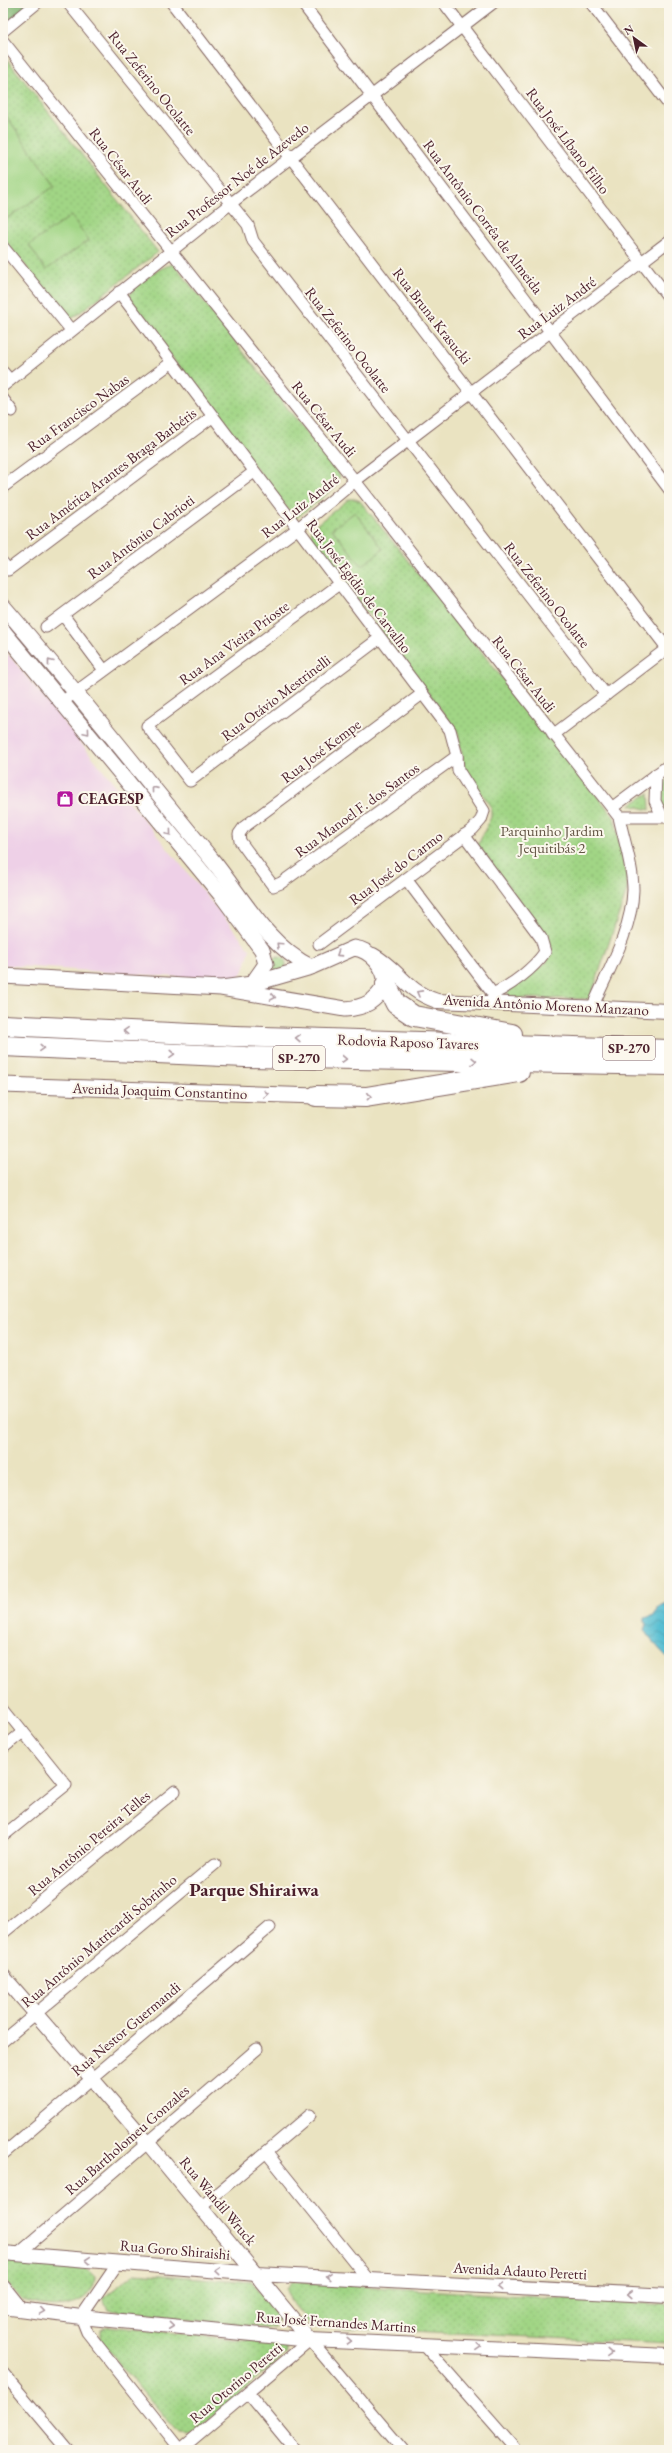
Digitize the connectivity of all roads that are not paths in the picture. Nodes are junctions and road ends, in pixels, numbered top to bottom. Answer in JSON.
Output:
{"nodes":[{"id":1,"x":37,"y":3,"type":"edge"},
{"id":2,"x":68,"y":3,"type":"edge"},
{"id":3,"x":172,"y":3,"type":"edge"},
{"id":4,"x":302,"y":3,"type":"edge"},
{"id":5,"x":444,"y":3,"type":"edge"},
{"id":6,"x":493,"y":3,"type":"edge"},
{"id":7,"x":591,"y":3,"type":"edge"},
{"id":8,"x":462,"y":26,"type":"junction"},
{"id":9,"x":3,"y":31,"type":"edge"},
{"id":10,"x":3,"y":41,"type":"edge"},
{"id":11,"x":372,"y":95,"type":"junction"},
{"id":12,"x":669,"y":105,"type":"edge"},
{"id":13,"x":290,"y":158,"type":"junction"},
{"id":14,"x":230,"y":204,"type":"junction"},
{"id":15,"x":669,"y":241,"type":"edge"},
{"id":16,"x":3,"y":247,"type":"edge"},
{"id":17,"x":170,"y":251,"type":"junction"},
{"id":18,"x":642,"y":262,"type":"junction"},
{"id":19,"x":119,"y":292,"type":"junction"},
{"id":20,"x":669,"y":298,"type":"edge"},
{"id":21,"x":70,"y":330,"type":"junction"},
{"id":22,"x":550,"y":332,"type":"junction"},
{"id":23,"x":171,"y":363,"type":"junction"},
{"id":24,"x":5,"y":379,"type":"edge"},
{"id":25,"x":472,"y":392,"type":"junction"},
{"id":26,"x":3,"y":399,"type":"edge"},
{"id":27,"x":12,"y":412,"type":"dead end"},
{"id":28,"x":212,"y":417,"type":"junction"},
{"id":29,"x":408,"y":440,"type":"junction"},
{"id":30,"x":254,"y":472,"type":"junction"},
{"id":31,"x":355,"y":481,"type":"junction"},
{"id":32,"x":3,"y":487,"type":"edge"},
{"id":33,"x":669,"y":489,"type":"edge"},
{"id":34,"x":297,"y":529,"type":"junction"},
{"id":35,"x":6,"y":567,"type":"edge"},
{"id":36,"x":339,"y":584,"type":"junction"},
{"id":37,"x":3,"y":606,"type":"edge"},
{"id":38,"x":63,"y":615,"type":"junction"},
{"id":39,"x":46,"y":627,"type":"dead end"},
{"id":40,"x":3,"y":631,"type":"edge"},
{"id":41,"x":380,"y":638,"type":"junction"},
{"id":42,"x":668,"y":648,"type":"edge"},
{"id":43,"x":104,"y":670,"type":"junction"},
{"id":44,"x":74,"y":692,"type":"junction"},
{"id":45,"x":422,"y":694,"type":"junction"},
{"id":46,"x":606,"y":695,"type":"junction"},
{"id":47,"x":62,"y":702,"type":"junction"},
{"id":48,"x":553,"y":736,"type":"junction"},
{"id":49,"x":457,"y":756,"type":"junction"},
{"id":50,"x":669,"y":765,"type":"edge"},
{"id":51,"x":656,"y":774,"type":"junction"},
{"id":52,"x":190,"y":781,"type":"joint"},
{"id":53,"x":613,"y":807,"type":"junction"},
{"id":54,"x":484,"y":811,"type":"joint"},
{"id":55,"x":666,"y":816,"type":"edge"},
{"id":56,"x":619,"y":817,"type":"junction"},
{"id":57,"x":464,"y":835,"type":"junction"},
{"id":58,"x":406,"y":879,"type":"junction"},
{"id":59,"x":273,"y":886,"type":"joint"},
{"id":60,"x":319,"y":944,"type":"dead end"},
{"id":61,"x":367,"y":952,"type":"junction"},
{"id":62,"x":311,"y":967,"type":"junction"},
{"id":63,"x":3,"y":976,"type":"edge"},
{"id":64,"x":252,"y":984,"type":"junction"},
{"id":65,"x":386,"y":984,"type":"junction"},
{"id":66,"x":221,"y":988,"type":"junction"},
{"id":67,"x":496,"y":999,"type":"junction"},
{"id":68,"x":592,"y":1008,"type":"junction"},
{"id":69,"x":669,"y":1011,"type":"edge"},
{"id":70,"x":3,"y":1025,"type":"edge"},
{"id":71,"x":3,"y":1046,"type":"edge"},
{"id":72,"x":669,"y":1050,"type":"edge"},
{"id":73,"x":592,"y":1056,"type":"junction"},
{"id":74,"x":669,"y":1065,"type":"edge"},
{"id":75,"x":3,"y":1085,"type":"edge"},
{"id":76,"x":316,"y":1096,"type":"joint"},
{"id":77,"x":3,"y":1707,"type":"edge"},
{"id":78,"x":23,"y":1732,"type":"junction"},
{"id":79,"x":3,"y":1748,"type":"edge"},
{"id":80,"x":175,"y":1791,"type":"dead end"},
{"id":81,"x":3,"y":1836,"type":"edge"},
{"id":82,"x":215,"y":1864,"type":"dead end"},
{"id":83,"x":270,"y":1927,"type":"dead end"},
{"id":84,"x":3,"y":1933,"type":"edge"},
{"id":85,"x":3,"y":1976,"type":"edge"},
{"id":86,"x":35,"y":2014,"type":"junction"},
{"id":87,"x":3,"y":2041,"type":"edge"},
{"id":88,"x":257,"y":2049,"type":"dead end"},
{"id":89,"x":90,"y":2079,"type":"junction"},
{"id":90,"x":310,"y":2115,"type":"dead end"},
{"id":91,"x":146,"y":2142,"type":"junction"},
{"id":92,"x":266,"y":2152,"type":"junction"},
{"id":93,"x":3,"y":2154,"type":"edge"},
{"id":94,"x":201,"y":2207,"type":"junction"},
{"id":95,"x":3,"y":2253,"type":"edge"},
{"id":96,"x":18,"y":2254,"type":"junction"},
{"id":97,"x":118,"y":2263,"type":"junction"},
{"id":98,"x":257,"y":2274,"type":"junction"},
{"id":99,"x":368,"y":2279,"type":"junction"},
{"id":100,"x":3,"y":2287,"type":"edge"},
{"id":101,"x":669,"y":2296,"type":"edge"},
{"id":102,"x":3,"y":2307,"type":"edge"},
{"id":103,"x":19,"y":2307,"type":"junction"},
{"id":104,"x":81,"y":2317,"type":"junction"},
{"id":105,"x":310,"y":2340,"type":"junction"},
{"id":106,"x":424,"y":2345,"type":"junction"},
{"id":107,"x":669,"y":2356,"type":"edge"},
{"id":108,"x":3,"y":2373,"type":"edge"},
{"id":109,"x":248,"y":2393,"type":"junction"},
{"id":110,"x":68,"y":2450,"type":"edge"},
{"id":111,"x":180,"y":2450,"type":"edge"},
{"id":112,"x":295,"y":2450,"type":"edge"},
{"id":113,"x":403,"y":2450,"type":"edge"},
{"id":114,"x":516,"y":2450,"type":"edge"}],
"edges":[{"from":1,"to":9,"type":"street"},
{"from":2,"to":14,"type":"street","name":"Rua Zeferino Ocolatte"},
{"from":3,"to":13,"type":"street","name":"Rua Bruna Krasucki"},
{"from":4,"to":11,"type":"street","name":"Rua Antônio Corrêa de Almeida"},
{"from":5,"to":8,"type":"street","name":"Rua José Líbano Filho"},
{"from":6,"to":8,"type":"street","name":"Rua Professor Noé de Azevedo"},
{"from":7,"to":12,"type":"street"},
{"from":8,"to":11,"type":"street","name":"Rua Professor Noé de Azevedo"},
{"from":8,"to":18,"type":"street","name":"Rua José Líbano Filho"},
{"from":10,"to":17,"type":"street","name":"Rua César Audi"},
{"from":11,"to":13,"type":"street","name":"Rua Professor Noé de Azevedo"},
{"from":11,"to":22,"type":"street","name":"Rua Antônio Corrêa de Almeida"},
{"from":13,"to":14,"type":"street","name":"Rua Professor Noé de Azevedo"},
{"from":13,"to":25,"type":"street","name":"Rua Bruna Krasucki"},
{"from":14,"to":17,"type":"street","name":"Rua Professor Noé de Azevedo"},
{"from":14,"to":29,"type":"street","name":"Rua Zeferino Ocolatte"},
{"from":15,"to":18,"type":"street","name":"Rua Luiz André"},
{"from":16,"to":21,"type":"street"},
{"from":17,"to":19,"type":"street","name":"Rua Professor Noé de Azevedo"},
{"from":17,"to":31,"type":"street","name":"Rua César Audi"},
{"from":18,"to":20,"type":"street","name":"Rua José Líbano Filho"},
{"from":18,"to":22,"type":"street","name":"Rua Luiz André"},
{"from":19,"to":21,"type":"street","name":"Rua Professor Noé de Azevedo"},
{"from":19,"to":23,"type":"street","name":"Rua José Egídio de Carvalho"},
{"from":21,"to":24,"type":"street","name":"Rua Professor Noé de Azevedo"},
{"from":22,"to":25,"type":"street","name":"Rua Luiz André"},
{"from":22,"to":33,"type":"street","name":"Rua Antônio Corrêa de Almeida"},
{"from":23,"to":28,"type":"street","name":"Rua José Egídio de Carvalho"},
{"from":23,"to":32,"type":"street","name":"Rua Francisco Nabas"},
{"from":25,"to":29,"type":"street","name":"Rua Luiz André"},
{"from":25,"to":42,"type":"street","name":"Rua Bruna Krasucki"},
{"from":26,"to":27,"type":"street"},
{"from":28,"to":30,"type":"street","name":"Rua José Egídio de Carvalho"},
{"from":28,"to":35,"type":"street","name":"Rua América Arantes Braga Barbéris"},
{"from":29,"to":31,"type":"street","name":"Rua Luiz André"},
{"from":29,"to":46,"type":"street","name":"Rua Zeferino Ocolatte"},
{"from":30,"to":34,"type":"street","name":"Rua José Egídio de Carvalho"},
{"from":30,"to":38,"type":"street","name":"Rua Antônio Cabrioti"},
{"from":31,"to":34,"type":"street","name":"Rua Luiz André"},
{"from":31,"to":48,"type":"street","name":"Rua César Audi"},
{"from":34,"to":36,"type":"street","name":"Rua José Egídio de Carvalho"},
{"from":34,"to":43,"type":"street","name":"Rua Luiz André"},
{"from":36,"to":41,"type":"street","name":"Rua José Egídio de Carvalho"},
{"from":36,"to":52,"type":"street","name":"Rua Ana Vieira Prioste"},
{"from":44,"to":37,"type":"main road","one_way":true},
{"from":38,"to":39,"type":"street","name":"Rua Antônio Cabrioti"},
{"from":38,"to":43,"type":"street"},
{"from":40,"to":47,"type":"main road"},
{"from":41,"to":45,"type":"street","name":"Rua José Egídio de Carvalho"},
{"from":41,"to":52,"type":"street","name":"Rua Otávio Mestrinelli"},
{"from":42,"to":46,"type":"street"},
{"from":43,"to":44,"type":"street","name":"Rua Luiz André"},
{"from":44,"to":47,"type":"street","name":"Rua Luiz André"},
{"from":62,"to":44,"type":"main road","one_way":true},
{"from":45,"to":49,"type":"street","name":"Rua José Egídio de Carvalho"},
{"from":45,"to":59,"type":"street","name":"Rua José Kempe"},
{"from":46,"to":48,"type":"street"},
{"from":47,"to":64,"type":"main road","one_way":true},
{"from":48,"to":53,"type":"street","name":"Rua César Audi"},
{"from":49,"to":54,"type":"street","name":"Rua José Egídio de Carvalho"},
{"from":49,"to":59,"type":"street","name":"Rua Manoel F. dos Santos"},
{"from":50,"to":51,"type":"street"},
{"from":51,"to":53,"type":"street"},
{"from":51,"to":55,"type":"street"},
{"from":53,"to":56,"type":"street","name":"Rua César Audi"},
{"from":54,"to":57,"type":"street","name":"Rua José do Carmo"},
{"from":55,"to":56,"type":"street"},
{"from":56,"to":68,"type":"street","name":"Rua César Audi"},
{"from":57,"to":58,"type":"street","name":"Rua José do Carmo"},
{"from":57,"to":67,"type":"street"},
{"from":58,"to":60,"type":"street","name":"Rua José do Carmo"},
{"from":58,"to":67,"type":"street"},
{"from":61,"to":62,"type":"main road","name":"Avenida Antônio Moreno Manzano","one_way":true},
{"from":61,"to":65,"type":"main road"},
{"from":67,"to":61,"type":"street","name":"Avenida Antônio Moreno Manzano","one_way":true},
{"from":62,"to":64,"type":"main road","name":"Avenida Antônio Moreno Manzano"},
{"from":63,"to":66,"type":"main road","name":"Avenida Antônio Moreno Manzano"},
{"from":64,"to":66,"type":"main road","name":"Avenida Antônio Moreno Manzano"},
{"from":66,"to":65,"type":"main road","name":"Avenida Antônio Moreno Manzano","one_way":true},
{"from":65,"to":73,"type":"highway"},
{"from":67,"to":68,"type":"street","name":"Avenida Antônio Moreno Manzano"},
{"from":68,"to":69,"type":"street","name":"Avenida Antônio Moreno Manzano"},
{"from":73,"to":70,"type":"highway","name":"Rodovia Raposo Tavares","number":"SP-270","one_way":true},
{"from":71,"to":73,"type":"highway","name":"Rodovia Raposo Tavares","number":"SP-270","one_way":true},
{"from":72,"to":73,"type":"highway","name":"Rodovia Raposo Tavares","number":"SP-270"},
{"from":73,"to":74,"type":"highway","name":"Rodovia Raposo Tavares","number":"SP-270"},
{"from":76,"to":73,"type":"highway","one_way":true},
{"from":75,"to":76,"type":"main road","name":"Avenida Joaquim Constantino","one_way":true},
{"from":77,"to":78,"type":"street"},
{"from":78,"to":79,"type":"street"},
{"from":78,"to":81,"type":"street"},
{"from":80,"to":84,"type":"street","name":"Rua Antônio Pereira Telles"},
{"from":82,"to":86,"type":"street","name":"Rua Antônio Matricardi Sobrinho"},
{"from":83,"to":89,"type":"street","name":"Rua Nestor Guermandi"},
{"from":85,"to":86,"type":"street","name":"Rua Wandil Wruck"},
{"from":86,"to":87,"type":"street","name":"Rua Antônio Matricardi Sobrinho"},
{"from":86,"to":89,"type":"street","name":"Rua Wandil Wruck"},
{"from":88,"to":91,"type":"street","name":"Rua Bartholomeu Gonzales"},
{"from":89,"to":91,"type":"street","name":"Rua Wandil Wruck"},
{"from":89,"to":93,"type":"street","name":"Rua Nestor Guermandi"},
{"from":90,"to":92,"type":"street"},
{"from":91,"to":94,"type":"street","name":"Rua Wandil Wruck"},
{"from":91,"to":96,"type":"street","name":"Rua Bartholomeu Gonzales"},
{"from":92,"to":94,"type":"street"},
{"from":92,"to":99,"type":"street"},
{"from":94,"to":98,"type":"street","name":"Rua Wandil Wruck"},
{"from":95,"to":96,"type":"street","name":"Rua Goro Shiraishi"},
{"from":97,"to":96,"type":"street","name":"Rua Goro Shiraishi","one_way":true},
{"from":98,"to":97,"type":"street","name":"Rua Goro Shiraishi","one_way":true},
{"from":97,"to":104,"type":"street"},
{"from":99,"to":98,"type":"street","name":"Rua Goro Shiraishi","one_way":true},
{"from":98,"to":105,"type":"street","name":"Rua Wandil Wruck"},
{"from":101,"to":99,"type":"street","name":"Avenida Adauto Peretti","one_way":true},
{"from":100,"to":103,"type":"street"},
{"from":102,"to":103,"type":"street","name":"Rua José Fernandes Martins"},
{"from":103,"to":104,"type":"street","name":"Rua José Fernandes Martins","one_way":true},
{"from":104,"to":105,"type":"street","name":"Rua José Fernandes Martins","one_way":true},
{"from":104,"to":111,"type":"street"},
{"from":105,"to":106,"type":"street","name":"Rua José Fernandes Martins","one_way":true},
{"from":105,"to":109,"type":"street","name":"Rua Otorino Peretti"},
{"from":105,"to":113,"type":"street","name":"Rua Wandil Wruck"},
{"from":106,"to":107,"type":"street","name":"Rua José Fernandes Martins","one_way":true},
{"from":106,"to":114,"type":"street"},
{"from":108,"to":110,"type":"street"},
{"from":109,"to":111,"type":"street","name":"Rua Otorino Peretti"},
{"from":109,"to":112,"type":"street"}]}
